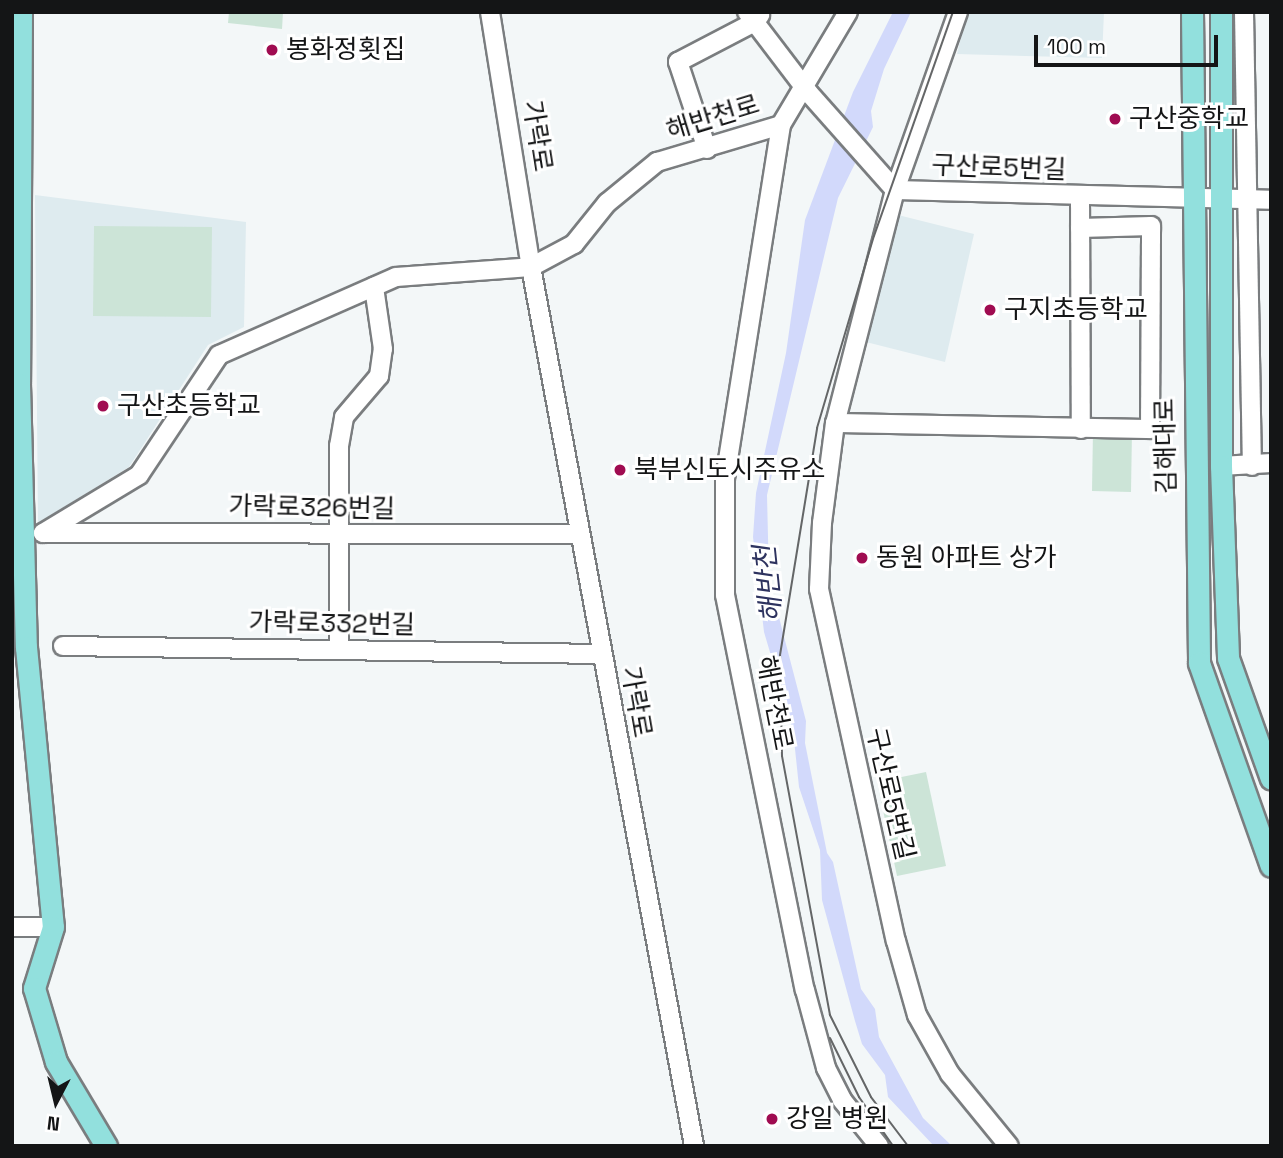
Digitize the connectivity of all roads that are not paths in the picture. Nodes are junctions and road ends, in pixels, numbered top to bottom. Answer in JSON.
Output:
{"nodes":[{"id":1,"x":21,"y":12,"type":"edge"},
{"id":2,"x":490,"y":12,"type":"edge"},
{"id":3,"x":848,"y":12,"type":"edge"},
{"id":4,"x":958,"y":12,"type":"edge"},
{"id":5,"x":1192,"y":12,"type":"edge"},
{"id":6,"x":1221,"y":12,"type":"edge"},
{"id":7,"x":1244,"y":12,"type":"edge"},
{"id":8,"x":754,"y":16,"type":"edge"},
{"id":9,"x":805,"y":88,"type":"junction"},
{"id":10,"x":781,"y":125,"type":"junction"},
{"id":11,"x":707,"y":149,"type":"junction"},
{"id":12,"x":895,"y":190,"type":"junction"},
{"id":13,"x":1080,"y":197,"type":"junction"},
{"id":14,"x":1196,"y":197,"type":"junction"},
{"id":15,"x":1220,"y":198,"type":"junction"},
{"id":16,"x":1250,"y":199,"type":"junction"},
{"id":17,"x":1271,"y":200,"type":"edge"},
{"id":18,"x":1080,"y":228,"type":"junction"},
{"id":19,"x":16,"y":265,"type":"edge"},
{"id":20,"x":531,"y":267,"type":"junction"},
{"id":21,"x":374,"y":287,"type":"junction"},
{"id":22,"x":835,"y":423,"type":"junction"},
{"id":23,"x":1082,"y":429,"type":"junction"},
{"id":24,"x":1271,"y":463,"type":"edge"},
{"id":25,"x":1221,"y":466,"type":"junction"},
{"id":26,"x":1252,"y":466,"type":"junction"},
{"id":27,"x":338,"y":534,"type":"junction"},
{"id":28,"x":580,"y":534,"type":"junction"},
{"id":29,"x":63,"y":646,"type":"dead end"},
{"id":30,"x":339,"y":650,"type":"junction"},
{"id":31,"x":601,"y":654,"type":"junction"},
{"id":32,"x":1271,"y":779,"type":"edge"},
{"id":33,"x":1271,"y":866,"type":"edge"},
{"id":34,"x":12,"y":927,"type":"edge"},
{"id":35,"x":53,"y":927,"type":"junction"},
{"id":36,"x":106,"y":1146,"type":"edge"},
{"id":37,"x":694,"y":1146,"type":"edge"},
{"id":38,"x":879,"y":1146,"type":"edge"},
{"id":39,"x":1009,"y":1146,"type":"edge"}],
"edges":[{"from":1,"to":19,"type":"main road"},
{"from":2,"to":20,"type":"street","name":"가락로"},
{"from":3,"to":9,"type":"street","name":"해반천로"},
{"from":4,"to":12,"type":"street","name":"구산로5번길"},
{"from":5,"to":14,"type":"main road","name":"김해대로"},
{"from":6,"to":15,"type":"main road","name":"김해대로"},
{"from":7,"to":16,"type":"street"},
{"from":8,"to":9,"type":"street"},
{"from":8,"to":11,"type":"street"},
{"from":9,"to":10,"type":"street","name":"해반천로"},
{"from":9,"to":12,"type":"street"},
{"from":10,"to":11,"type":"street","name":"해반천로"},
{"from":10,"to":38,"type":"street","name":"해반천로"},
{"from":11,"to":20,"type":"street","name":"해반천로"},
{"from":12,"to":13,"type":"street","name":"구산로5번길"},
{"from":12,"to":22,"type":"street","name":"구산로5번길"},
{"from":13,"to":14,"type":"street"},
{"from":13,"to":18,"type":"street","name":"구산로5번길"},
{"from":14,"to":15,"type":"street"},
{"from":14,"to":33,"type":"main road","name":"김해대로"},
{"from":15,"to":16,"type":"street"},
{"from":15,"to":25,"type":"main road","name":"김해대로"},
{"from":16,"to":17,"type":"street"},
{"from":16,"to":26,"type":"street"},
{"from":18,"to":23,"type":"street","name":"구산로5번길"},
{"from":18,"to":23,"type":"street"},
{"from":19,"to":35,"type":"main road"},
{"from":20,"to":21,"type":"street"},
{"from":20,"to":28,"type":"street","name":"가락로"},
{"from":21,"to":27,"type":"street"},
{"from":21,"to":27,"type":"street","name":"가락로326번길"},
{"from":22,"to":23,"type":"street"},
{"from":22,"to":39,"type":"street","name":"구산로5번길"},
{"from":24,"to":26,"type":"street"},
{"from":25,"to":26,"type":"street"},
{"from":25,"to":32,"type":"main road","name":"김해대로"},
{"from":27,"to":28,"type":"street","name":"가락로326번길"},
{"from":27,"to":30,"type":"street"},
{"from":28,"to":31,"type":"street","name":"가락로"},
{"from":29,"to":30,"type":"street","name":"가락로332번길"},
{"from":30,"to":31,"type":"street","name":"가락로332번길"},
{"from":31,"to":37,"type":"street","name":"가락로"},
{"from":34,"to":35,"type":"street"},
{"from":35,"to":36,"type":"main road"}]}
